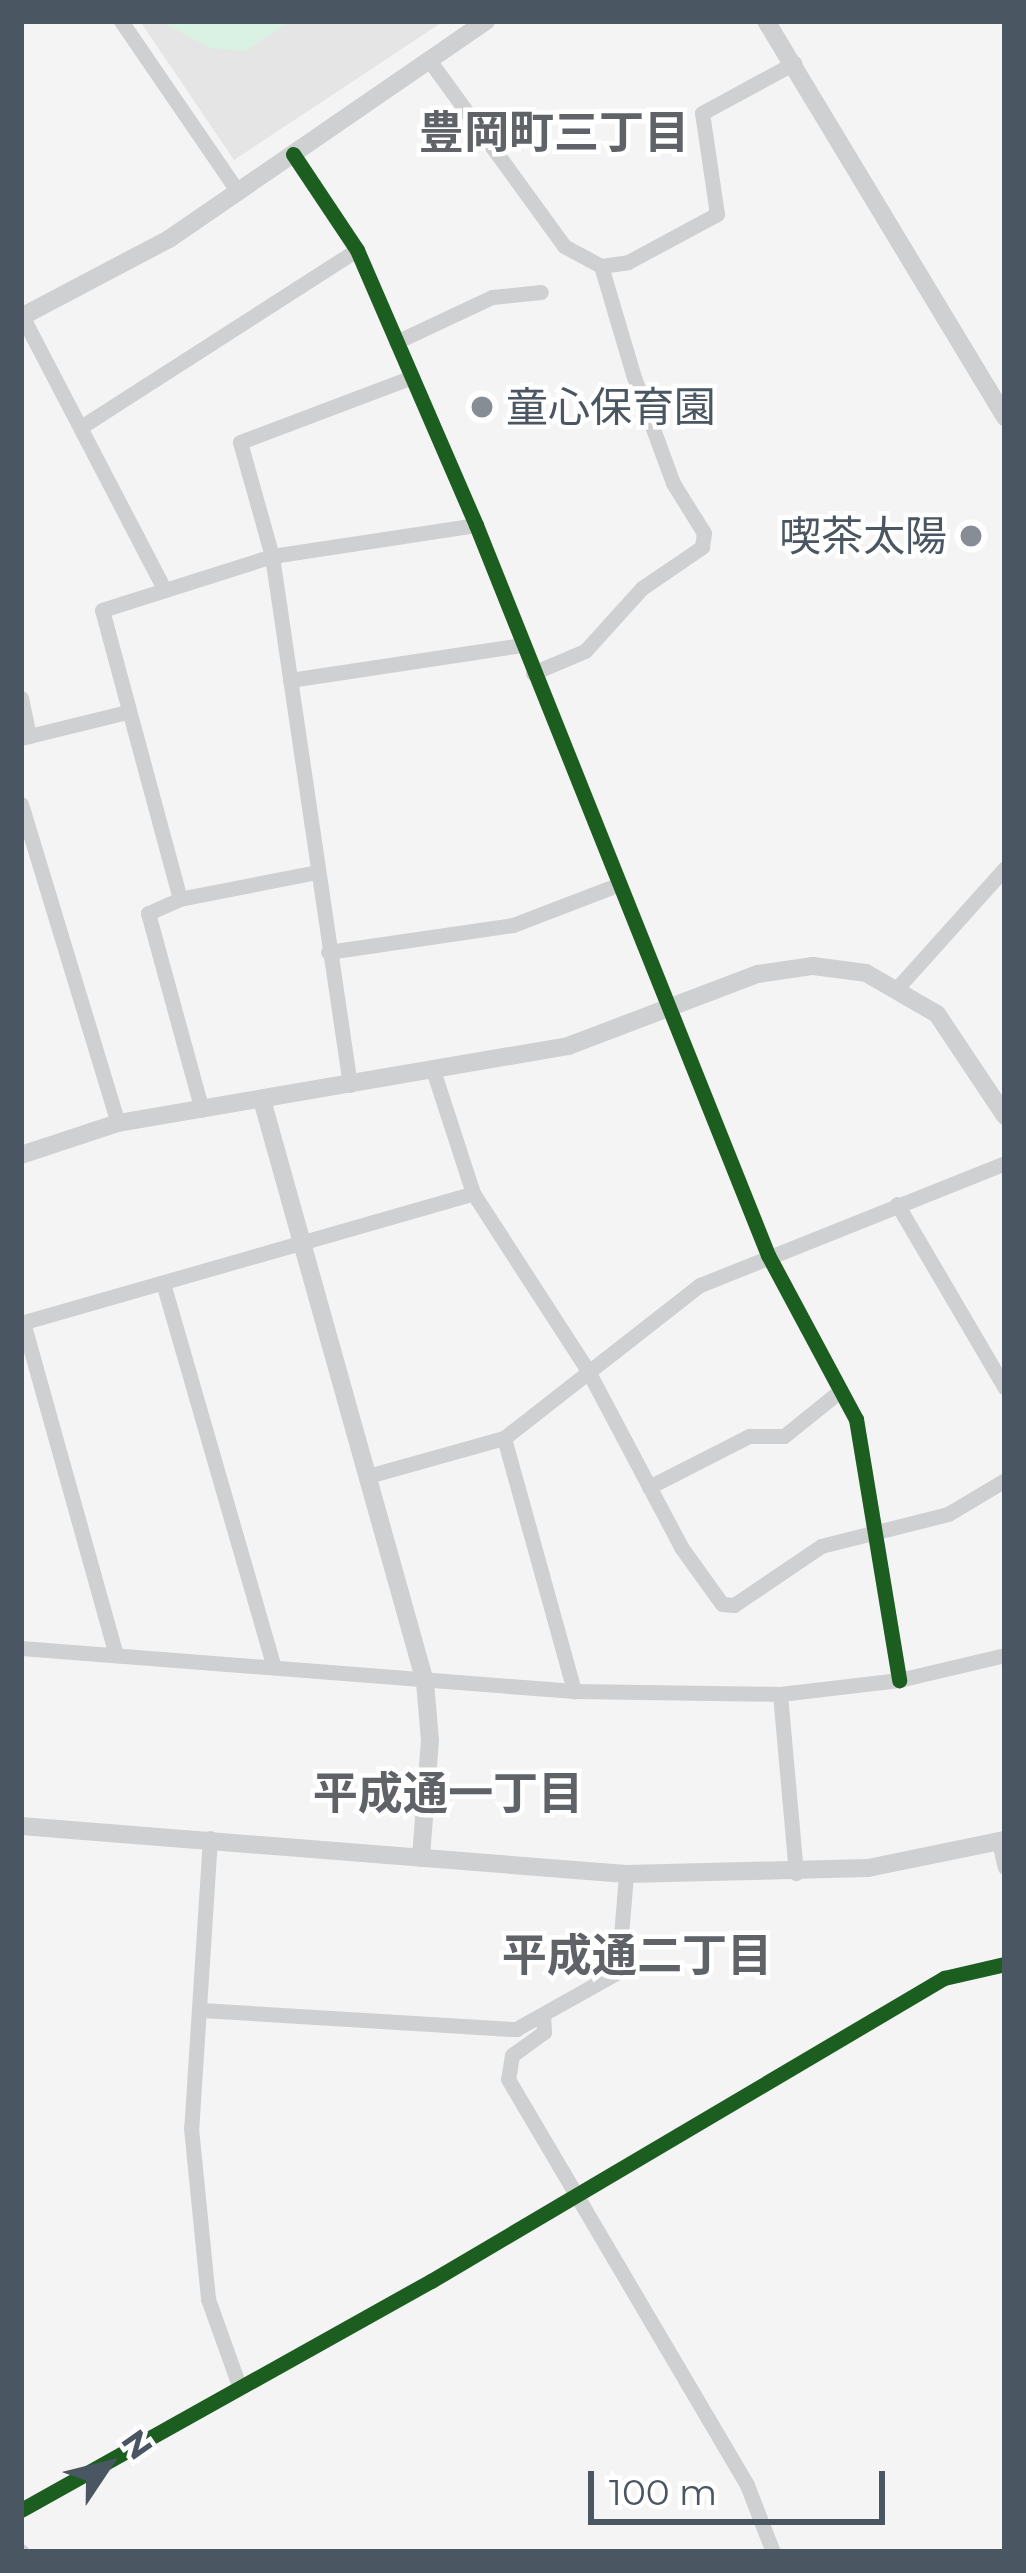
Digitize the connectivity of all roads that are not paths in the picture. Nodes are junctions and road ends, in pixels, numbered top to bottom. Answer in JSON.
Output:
{"nodes":[{"id":1,"x":121,"y":21,"type":"edge"},
{"id":2,"x":486,"y":21,"type":"edge"},
{"id":3,"x":766,"y":21,"type":"edge"},
{"id":4,"x":429,"y":59,"type":"junction"},
{"id":5,"x":794,"y":63,"type":"junction"},
{"id":6,"x":293,"y":154,"type":"junction"},
{"id":7,"x":238,"y":192,"type":"junction"},
{"id":8,"x":357,"y":250,"type":"junction"},
{"id":9,"x":601,"y":266,"type":"junction"},
{"id":10,"x":541,"y":292,"type":"dead end"},
{"id":11,"x":22,"y":316,"type":"edge"},
{"id":12,"x":396,"y":342,"type":"junction"},
{"id":13,"x":412,"y":377,"type":"junction"},
{"id":14,"x":1005,"y":417,"type":"edge"},
{"id":15,"x":85,"y":425,"type":"junction"},
{"id":16,"x":476,"y":525,"type":"junction"},
{"id":17,"x":272,"y":556,"type":"junction"},
{"id":18,"x":164,"y":589,"type":"junction"},
{"id":19,"x":522,"y":645,"type":"junction"},
{"id":20,"x":533,"y":673,"type":"junction"},
{"id":21,"x":290,"y":680,"type":"junction"},
{"id":22,"x":21,"y":698,"type":"edge"},
{"id":23,"x":127,"y":712,"type":"junction"},
{"id":24,"x":25,"y":737,"type":"edge"},
{"id":25,"x":21,"y":804,"type":"edge"},
{"id":26,"x":1005,"y":868,"type":"edge"},
{"id":27,"x":317,"y":872,"type":"junction"},
{"id":28,"x":617,"y":885,"type":"junction"},
{"id":29,"x":180,"y":899,"type":"junction"},
{"id":30,"x":328,"y":952,"type":"junction"},
{"id":31,"x":898,"y":986,"type":"junction"},
{"id":32,"x":668,"y":1010,"type":"junction"},
{"id":33,"x":434,"y":1070,"type":"junction"},
{"id":34,"x":350,"y":1085,"type":"junction"},
{"id":35,"x":262,"y":1100,"type":"junction"},
{"id":36,"x":202,"y":1110,"type":"junction"},
{"id":37,"x":1005,"y":1116,"type":"edge"},
{"id":38,"x":118,"y":1124,"type":"junction"},
{"id":39,"x":21,"y":1155,"type":"edge"},
{"id":40,"x":1005,"y":1163,"type":"edge"},
{"id":41,"x":473,"y":1193,"type":"junction"},
{"id":42,"x":897,"y":1204,"type":"junction"},
{"id":43,"x":303,"y":1243,"type":"junction"},
{"id":44,"x":768,"y":1255,"type":"junction"},
{"id":45,"x":163,"y":1283,"type":"junction"},
{"id":46,"x":22,"y":1322,"type":"edge"},
{"id":47,"x":588,"y":1371,"type":"junction"},
{"id":48,"x":1005,"y":1388,"type":"edge"},
{"id":49,"x":840,"y":1391,"type":"junction"},
{"id":50,"x":504,"y":1438,"type":"junction"},
{"id":51,"x":368,"y":1476,"type":"junction"},
{"id":52,"x":1005,"y":1480,"type":"edge"},
{"id":53,"x":649,"y":1487,"type":"junction"},
{"id":54,"x":874,"y":1533,"type":"junction"},
{"id":55,"x":21,"y":1648,"type":"edge"},
{"id":56,"x":116,"y":1654,"type":"junction"},
{"id":57,"x":1005,"y":1655,"type":"edge"},
{"id":58,"x":273,"y":1665,"type":"junction"},
{"id":59,"x":899,"y":1680,"type":"junction"},
{"id":60,"x":425,"y":1682,"type":"junction"},
{"id":61,"x":574,"y":1691,"type":"junction"},
{"id":62,"x":780,"y":1694,"type":"junction"},
{"id":63,"x":21,"y":1826,"type":"edge"},
{"id":64,"x":210,"y":1838,"type":"junction"},
{"id":65,"x":1002,"y":1841,"type":"edge"},
{"id":66,"x":421,"y":1858,"type":"junction"},
{"id":67,"x":1005,"y":1867,"type":"edge"},
{"id":68,"x":796,"y":1873,"type":"junction"},
{"id":69,"x":626,"y":1874,"type":"junction"},
{"id":70,"x":1005,"y":1964,"type":"edge"},
{"id":71,"x":201,"y":2010,"type":"junction"},
{"id":72,"x":543,"y":2016,"type":"junction"},
{"id":73,"x":576,"y":2191,"type":"junction"},
{"id":74,"x":238,"y":2383,"type":"junction"},
{"id":75,"x":21,"y":2510,"type":"edge"},
{"id":76,"x":772,"y":2552,"type":"edge"}],
"edges":[{"from":1,"to":7,"type":"street"},
{"from":2,"to":4,"type":"street"},
{"from":3,"to":5,"type":"street"},
{"from":4,"to":6,"type":"street"},
{"from":4,"to":9,"type":"street"},
{"from":5,"to":9,"type":"street"},
{"from":5,"to":14,"type":"street"},
{"from":6,"to":7,"type":"street"},
{"from":6,"to":8,"type":"street"},
{"from":7,"to":11,"type":"street"},
{"from":8,"to":12,"type":"street"},
{"from":8,"to":15,"type":"street"},
{"from":9,"to":20,"type":"street"},
{"from":10,"to":12,"type":"street"},
{"from":11,"to":15,"type":"street"},
{"from":12,"to":13,"type":"street"},
{"from":13,"to":16,"type":"street"},
{"from":13,"to":17,"type":"street"},
{"from":15,"to":18,"type":"street"},
{"from":16,"to":17,"type":"street"},
{"from":16,"to":19,"type":"street"},
{"from":17,"to":18,"type":"street"},
{"from":17,"to":21,"type":"street"},
{"from":18,"to":23,"type":"street"},
{"from":19,"to":20,"type":"street"},
{"from":19,"to":21,"type":"street"},
{"from":20,"to":28,"type":"street"},
{"from":21,"to":27,"type":"street"},
{"from":22,"to":24,"type":"street"},
{"from":23,"to":24,"type":"street"},
{"from":23,"to":29,"type":"street"},
{"from":25,"to":38,"type":"street"},
{"from":26,"to":31,"type":"street"},
{"from":27,"to":29,"type":"street"},
{"from":27,"to":30,"type":"street"},
{"from":28,"to":30,"type":"street"},
{"from":28,"to":32,"type":"street"},
{"from":29,"to":36,"type":"street"},
{"from":30,"to":34,"type":"street"},
{"from":31,"to":32,"type":"street"},
{"from":31,"to":37,"type":"street"},
{"from":32,"to":33,"type":"street"},
{"from":32,"to":44,"type":"street"},
{"from":33,"to":34,"type":"street"},
{"from":33,"to":41,"type":"street"},
{"from":34,"to":35,"type":"street"},
{"from":35,"to":36,"type":"street"},
{"from":35,"to":43,"type":"street"},
{"from":36,"to":38,"type":"street"},
{"from":38,"to":39,"type":"street"},
{"from":40,"to":42,"type":"street"},
{"from":41,"to":43,"type":"street"},
{"from":41,"to":47,"type":"street"},
{"from":42,"to":44,"type":"street"},
{"from":42,"to":48,"type":"street"},
{"from":43,"to":45,"type":"street"},
{"from":43,"to":51,"type":"street"},
{"from":44,"to":47,"type":"street"},
{"from":44,"to":49,"type":"street"},
{"from":45,"to":46,"type":"street"},
{"from":45,"to":58,"type":"street"},
{"from":46,"to":56,"type":"street"},
{"from":47,"to":50,"type":"street"},
{"from":47,"to":53,"type":"street"},
{"from":49,"to":53,"type":"street"},
{"from":49,"to":54,"type":"street"},
{"from":50,"to":51,"type":"street"},
{"from":50,"to":61,"type":"street"},
{"from":51,"to":60,"type":"street"},
{"from":52,"to":54,"type":"street"},
{"from":53,"to":54,"type":"street"},
{"from":54,"to":59,"type":"street"},
{"from":55,"to":56,"type":"street"},
{"from":56,"to":58,"type":"street"},
{"from":57,"to":59,"type":"street"},
{"from":58,"to":60,"type":"street"},
{"from":59,"to":62,"type":"street"},
{"from":60,"to":61,"type":"street"},
{"from":60,"to":66,"type":"street"},
{"from":61,"to":62,"type":"street"},
{"from":62,"to":68,"type":"street"},
{"from":63,"to":64,"type":"street"},
{"from":64,"to":66,"type":"street"},
{"from":64,"to":71,"type":"street"},
{"from":65,"to":67,"type":"street"},
{"from":65,"to":68,"type":"street"},
{"from":66,"to":69,"type":"street"},
{"from":68,"to":69,"type":"street"},
{"from":69,"to":72,"type":"street"},
{"from":70,"to":73,"type":"street"},
{"from":71,"to":72,"type":"street"},
{"from":71,"to":74,"type":"street"},
{"from":72,"to":73,"type":"street"},
{"from":73,"to":74,"type":"street"},
{"from":73,"to":76,"type":"street"},
{"from":74,"to":75,"type":"street"}]}
